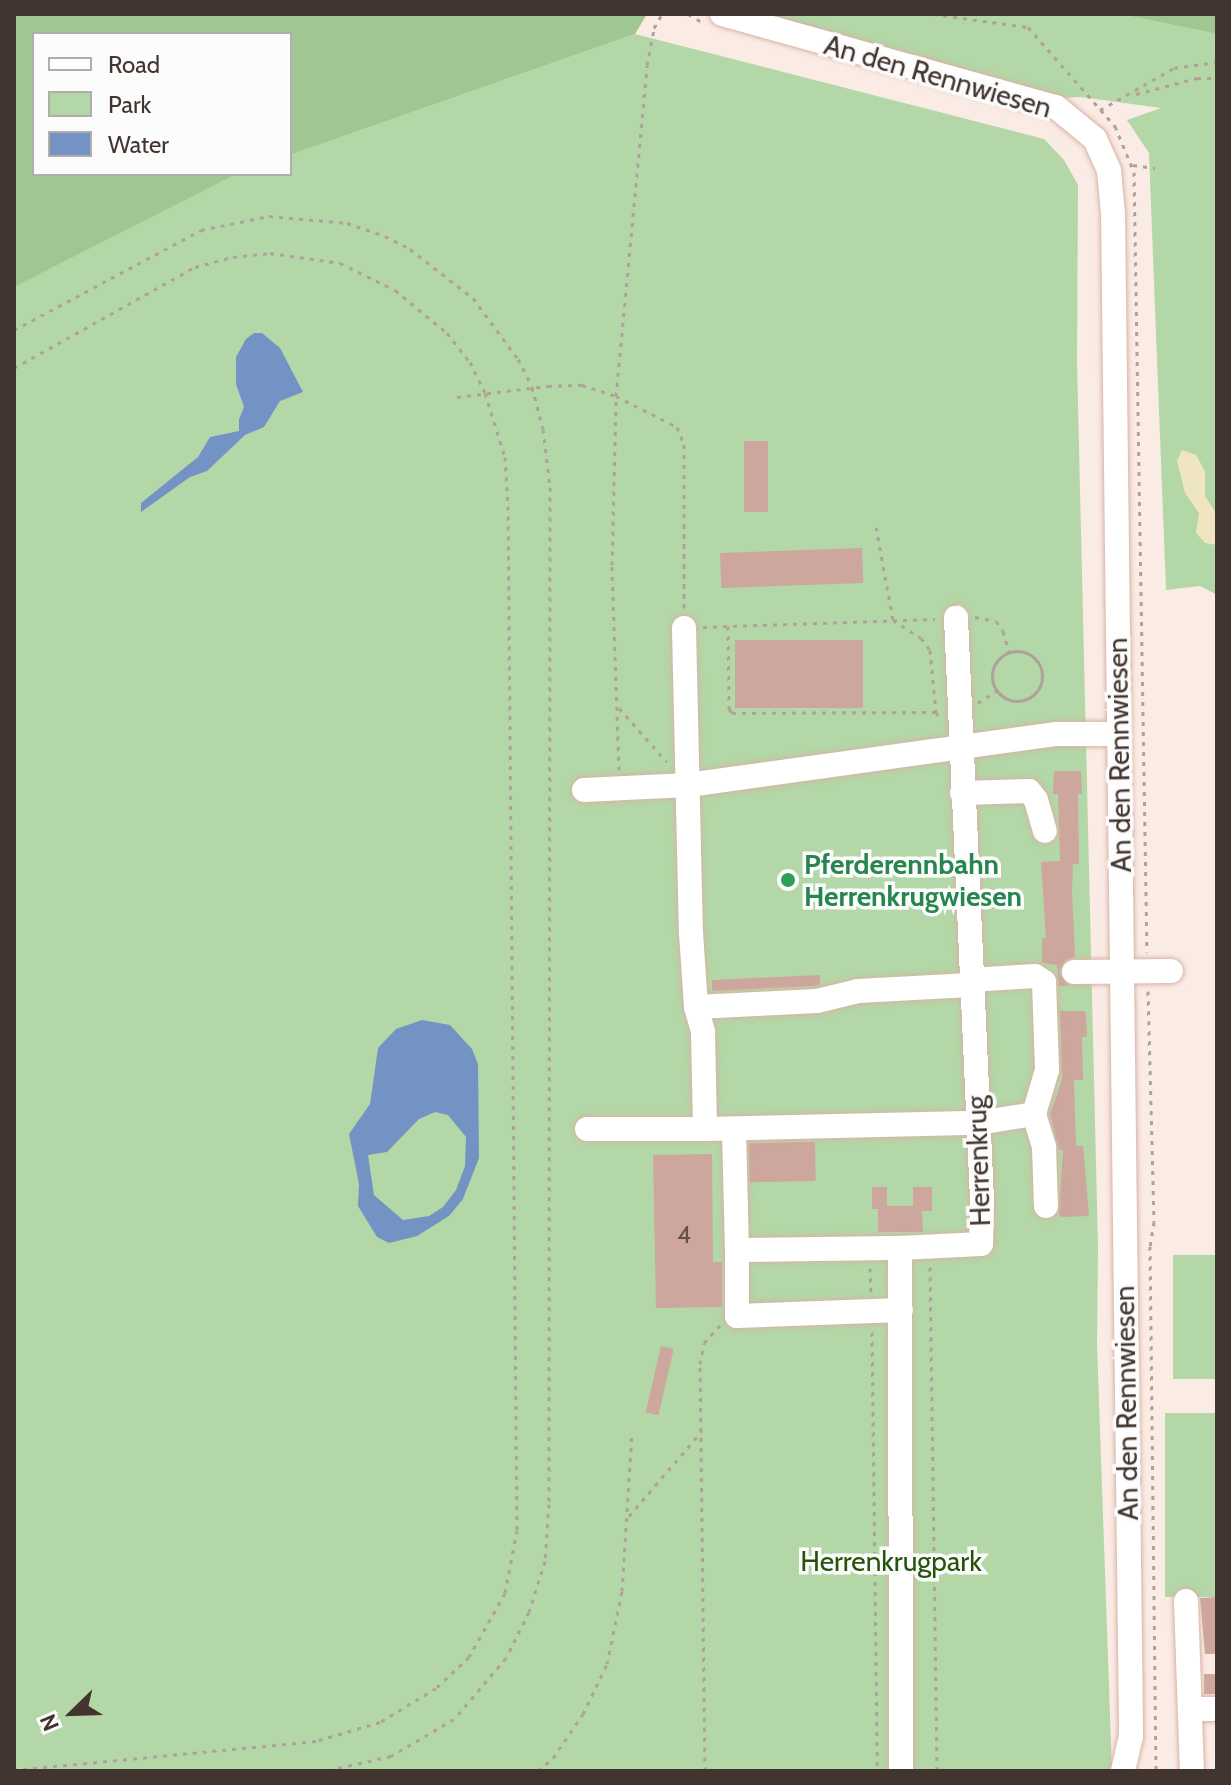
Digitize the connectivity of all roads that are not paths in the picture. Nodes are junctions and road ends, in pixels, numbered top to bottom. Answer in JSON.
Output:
{"nodes":[{"id":1,"x":722,"y":14,"type":"edge"},
{"id":2,"x":956,"y":618,"type":"road end"},
{"id":3,"x":684,"y":628,"type":"road end"},
{"id":4,"x":1119,"y":734,"type":"junction"},
{"id":5,"x":960,"y":745,"type":"junction"},
{"id":6,"x":688,"y":785,"type":"junction"},
{"id":7,"x":584,"y":790,"type":"dead end"},
{"id":8,"x":962,"y":793,"type":"junction"},
{"id":9,"x":1045,"y":831,"type":"dead end"},
{"id":10,"x":1121,"y":970,"type":"junction"},
{"id":11,"x":1159,"y":971,"type":"road end"},
{"id":12,"x":1074,"y":972,"type":"dead end"},
{"id":13,"x":970,"y":982,"type":"junction"},
{"id":14,"x":696,"y":1007,"type":"junction"},
{"id":15,"x":1034,"y":1114,"type":"junction"},
{"id":16,"x":978,"y":1123,"type":"junction"},
{"id":17,"x":587,"y":1129,"type":"dead end"},
{"id":18,"x":705,"y":1129,"type":"junction"},
{"id":19,"x":734,"y":1129,"type":"junction"},
{"id":20,"x":1046,"y":1206,"type":"dead end"},
{"id":21,"x":900,"y":1248,"type":"junction"},
{"id":22,"x":737,"y":1250,"type":"junction"},
{"id":23,"x":901,"y":1310,"type":"junction"},
{"id":24,"x":1186,"y":1601,"type":"dead end"},
{"id":25,"x":1190,"y":1709,"type":"junction"},
{"id":26,"x":1217,"y":1709,"type":"edge"},
{"id":27,"x":901,"y":1771,"type":"edge"},
{"id":28,"x":1123,"y":1771,"type":"edge"},
{"id":29,"x":1192,"y":1771,"type":"edge"}],
"edges":[{"from":1,"to":4,"type":"street","name":"An den Rennwiesen"},
{"from":2,"to":5,"type":"street","name":"Herrenkrug"},
{"from":3,"to":6,"type":"street"},
{"from":4,"to":5,"type":"street"},
{"from":4,"to":10,"type":"street","name":"An den Rennwiesen"},
{"from":5,"to":6,"type":"street"},
{"from":5,"to":8,"type":"street","name":"Herrenkrug"},
{"from":6,"to":7,"type":"street"},
{"from":6,"to":14,"type":"street"},
{"from":8,"to":9,"type":"street"},
{"from":8,"to":13,"type":"street","name":"Herrenkrug"},
{"from":10,"to":11,"type":"street"},
{"from":10,"to":12,"type":"street"},
{"from":10,"to":28,"type":"street","name":"An den Rennwiesen"},
{"from":13,"to":14,"type":"street"},
{"from":13,"to":15,"type":"street"},
{"from":13,"to":16,"type":"street","name":"Herrenkrug"},
{"from":14,"to":18,"type":"street"},
{"from":15,"to":16,"type":"street"},
{"from":15,"to":20,"type":"street"},
{"from":16,"to":19,"type":"street"},
{"from":16,"to":21,"type":"street","name":"Herrenkrug"},
{"from":17,"to":18,"type":"street"},
{"from":18,"to":19,"type":"street"},
{"from":19,"to":22,"type":"street"},
{"from":21,"to":22,"type":"street","name":"Herrenkrug"},
{"from":21,"to":23,"type":"street"},
{"from":22,"to":23,"type":"street"},
{"from":23,"to":27,"type":"street"},
{"from":24,"to":25,"type":"street"},
{"from":25,"to":26,"type":"street"},
{"from":25,"to":29,"type":"street"}]}
